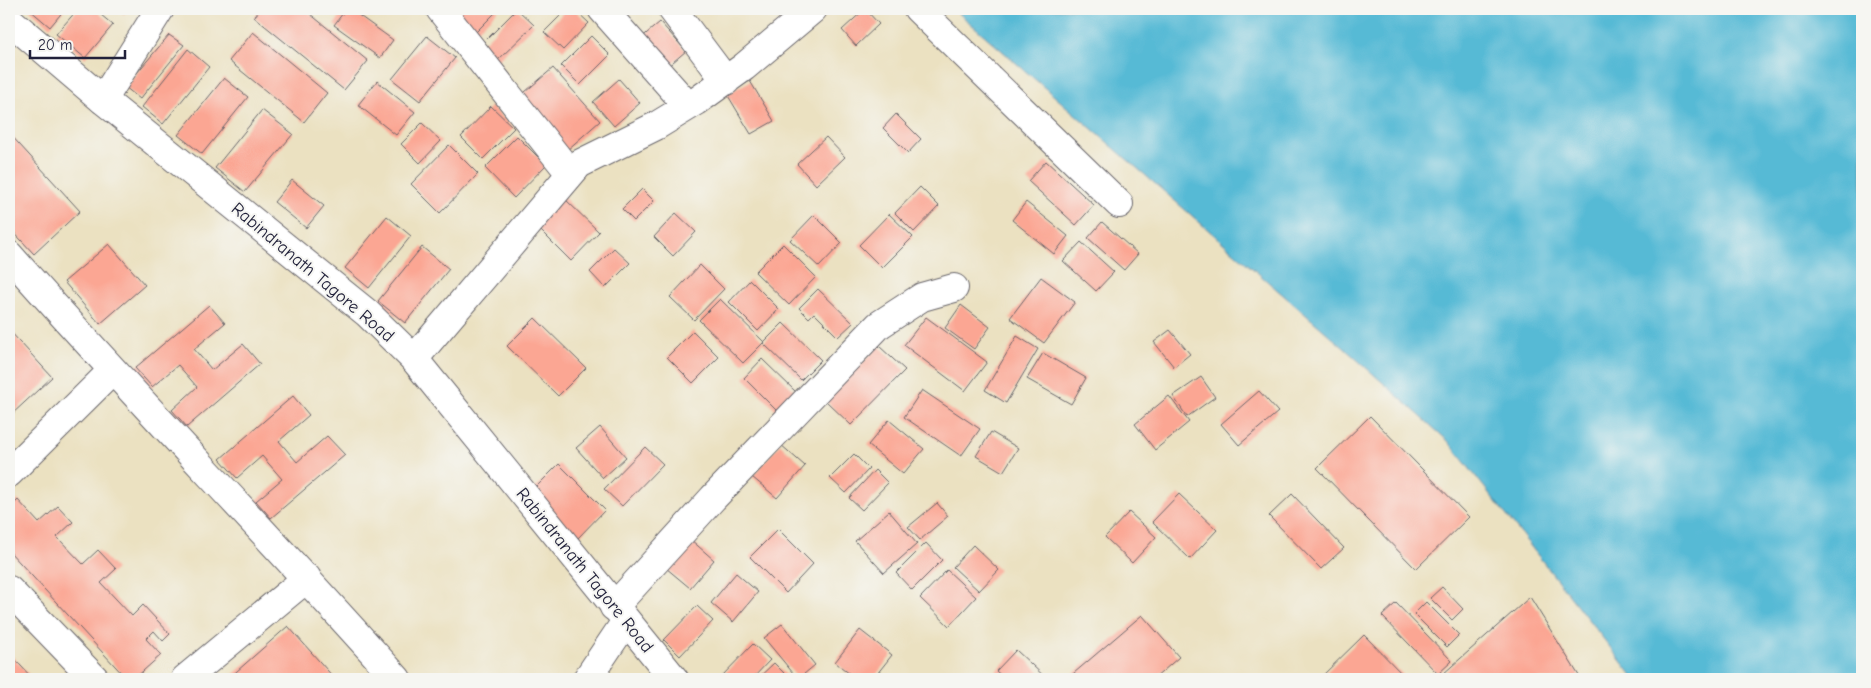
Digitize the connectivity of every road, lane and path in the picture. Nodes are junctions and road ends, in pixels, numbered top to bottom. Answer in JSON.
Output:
{"nodes":[{"id":1,"x":160,"y":9,"type":"edge"},
{"id":2,"x":440,"y":9,"type":"edge"},
{"id":3,"x":602,"y":9,"type":"edge"},
{"id":4,"x":672,"y":9,"type":"edge"},
{"id":5,"x":813,"y":9,"type":"edge"},
{"id":6,"x":918,"y":9,"type":"edge"},
{"id":7,"x":9,"y":20,"type":"edge"},
{"id":8,"x":726,"y":81,"type":"junction"},
{"id":9,"x":103,"y":100,"type":"junction"},
{"id":10,"x":688,"y":106,"type":"junction"},
{"id":11,"x":569,"y":172,"type":"junction"},
{"id":12,"x":1119,"y":204,"type":"dead end"},
{"id":13,"x":9,"y":256,"type":"edge"},
{"id":14,"x":954,"y":288,"type":"dead end"},
{"id":15,"x":414,"y":359,"type":"junction"},
{"id":16,"x":112,"y":371,"type":"junction"},
{"id":17,"x":9,"y":473,"type":"edge"},
{"id":18,"x":307,"y":578,"type":"junction"},
{"id":19,"x":9,"y":590,"type":"edge"},
{"id":20,"x":620,"y":614,"type":"junction"},
{"id":21,"x":95,"y":679,"type":"edge"},
{"id":22,"x":185,"y":679,"type":"edge"},
{"id":23,"x":397,"y":679,"type":"edge"},
{"id":24,"x":587,"y":679,"type":"edge"},
{"id":25,"x":674,"y":679,"type":"edge"}],
"edges":[{"from":1,"to":9,"type":"street"},
{"from":2,"to":11,"type":"street"},
{"from":3,"to":10,"type":"street"},
{"from":4,"to":8,"type":"street"},
{"from":5,"to":8,"type":"street"},
{"from":6,"to":12,"type":"street"},
{"from":7,"to":9,"type":"street","name":"Rabindranath Tagore Road"},
{"from":8,"to":10,"type":"street"},
{"from":9,"to":15,"type":"street","name":"Rabindranath Tagore Road"},
{"from":10,"to":11,"type":"street"},
{"from":11,"to":15,"type":"street"},
{"from":13,"to":16,"type":"street"},
{"from":14,"to":20,"type":"street"},
{"from":15,"to":20,"type":"street","name":"Rabindranath Tagore Road"},
{"from":16,"to":17,"type":"street"},
{"from":16,"to":18,"type":"street"},
{"from":18,"to":22,"type":"street"},
{"from":18,"to":23,"type":"street"},
{"from":19,"to":21,"type":"street"},
{"from":20,"to":24,"type":"street"},
{"from":20,"to":25,"type":"street","name":"Rabindranath Tagore Road"}]}
